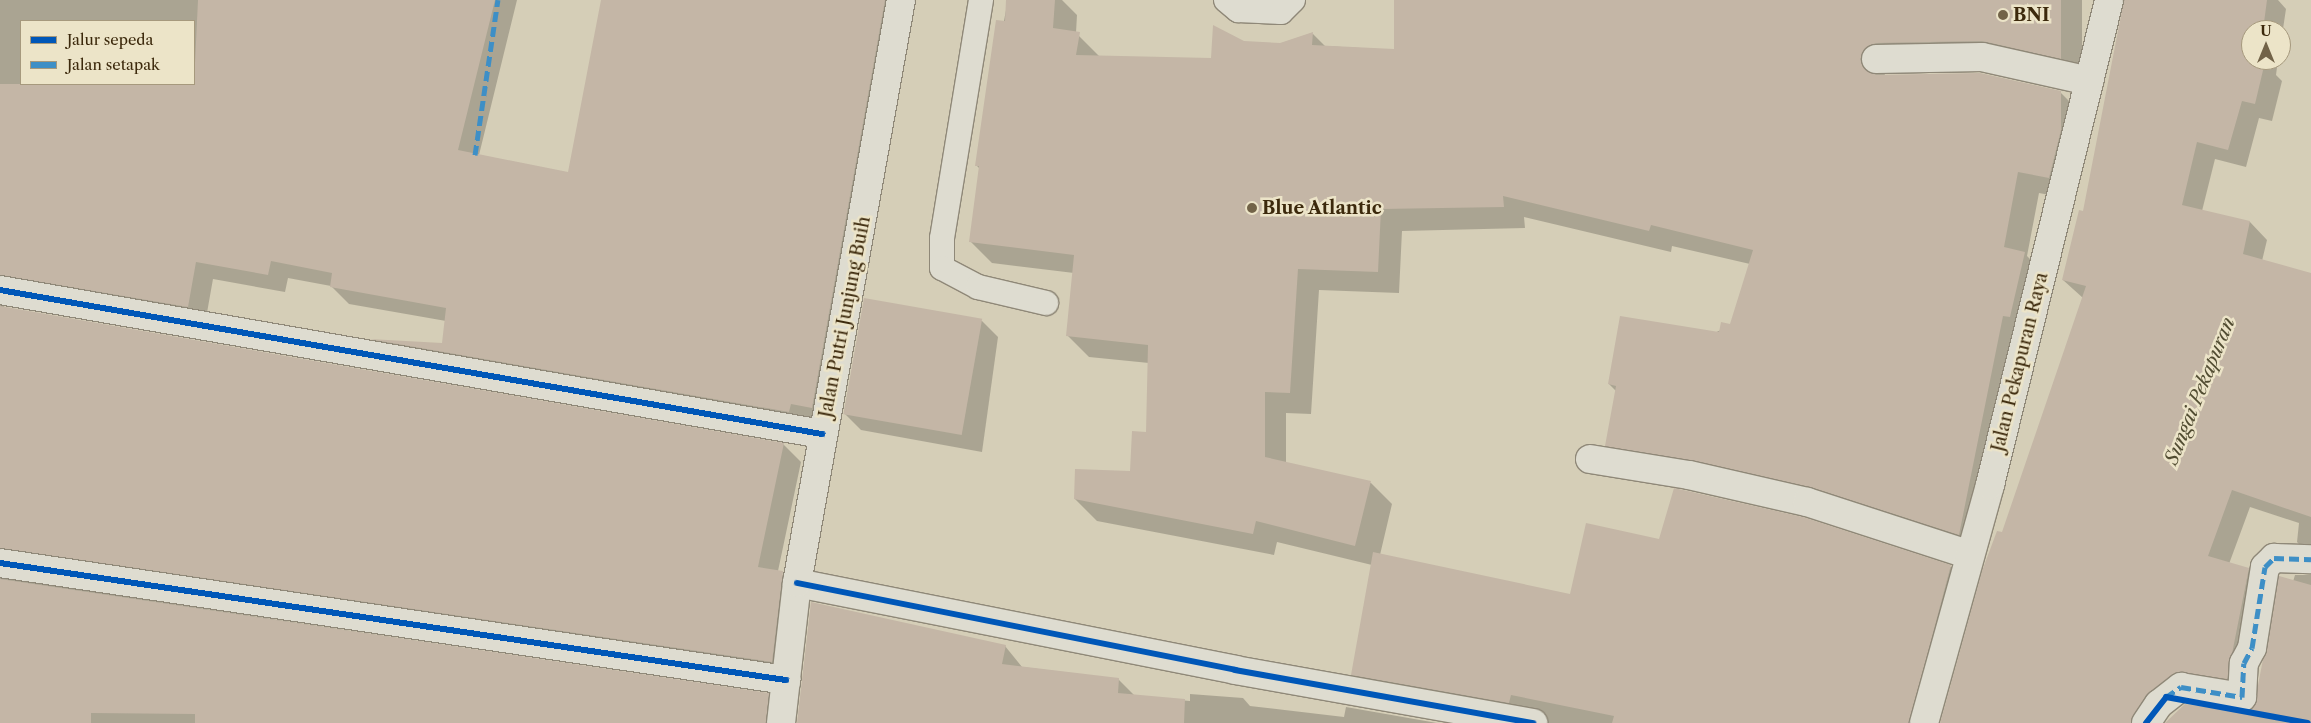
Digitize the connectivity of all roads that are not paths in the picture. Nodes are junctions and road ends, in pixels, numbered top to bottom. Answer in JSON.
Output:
{"nodes":[{"id":1,"x":902,"y":0,"type":"edge"},
{"id":2,"x":981,"y":0,"type":"edge"},
{"id":3,"x":1226,"y":0,"type":"edge"},
{"id":4,"x":1293,"y":0,"type":"edge"},
{"id":5,"x":2110,"y":0,"type":"edge"},
{"id":6,"x":1260,"y":6,"type":"edge"},
{"id":7,"x":1876,"y":59,"type":"dead end"},
{"id":8,"x":2089,"y":82,"type":"junction"},
{"id":9,"x":0,"y":290,"type":"edge"},
{"id":10,"x":1046,"y":303,"type":"dead end"},
{"id":11,"x":822,"y":434,"type":"junction"},
{"id":12,"x":1590,"y":459,"type":"dead end"},
{"id":13,"x":1970,"y":554,"type":"junction"},
{"id":14,"x":2311,"y":559,"type":"edge"},
{"id":15,"x":0,"y":563,"type":"edge"},
{"id":16,"x":798,"y":584,"type":"junction"},
{"id":17,"x":786,"y":680,"type":"junction"},
{"id":18,"x":781,"y":723,"type":"edge"},
{"id":19,"x":1532,"y":723,"type":"edge"},
{"id":20,"x":1924,"y":723,"type":"edge"},
{"id":21,"x":2146,"y":723,"type":"edge"}],
"edges":[{"from":1,"to":11,"type":"street","name":"Jalan Putri Junjung Buih"},
{"from":2,"to":10,"type":"lane"},
{"from":3,"to":6,"type":"lane"},
{"from":4,"to":6,"type":"lane"},
{"from":5,"to":8,"type":"street","name":"Jalan Pekapuran Raya"},
{"from":7,"to":8,"type":"street"},
{"from":8,"to":13,"type":"street","name":"Jalan Pekapuran Raya"},
{"from":9,"to":11,"type":"street"},
{"from":11,"to":16,"type":"street","name":"Jalan Putri Junjung Buih"},
{"from":12,"to":13,"type":"street"},
{"from":13,"to":20,"type":"street","name":"Jalan Pekapuran Raya"},
{"from":14,"to":21,"type":"street"},
{"from":15,"to":17,"type":"street"},
{"from":16,"to":17,"type":"street","name":"Jalan Putri Junjung Buih"},
{"from":16,"to":19,"type":"street"},
{"from":17,"to":18,"type":"street","name":"Jalan Putri Junjung Buih"}]}
